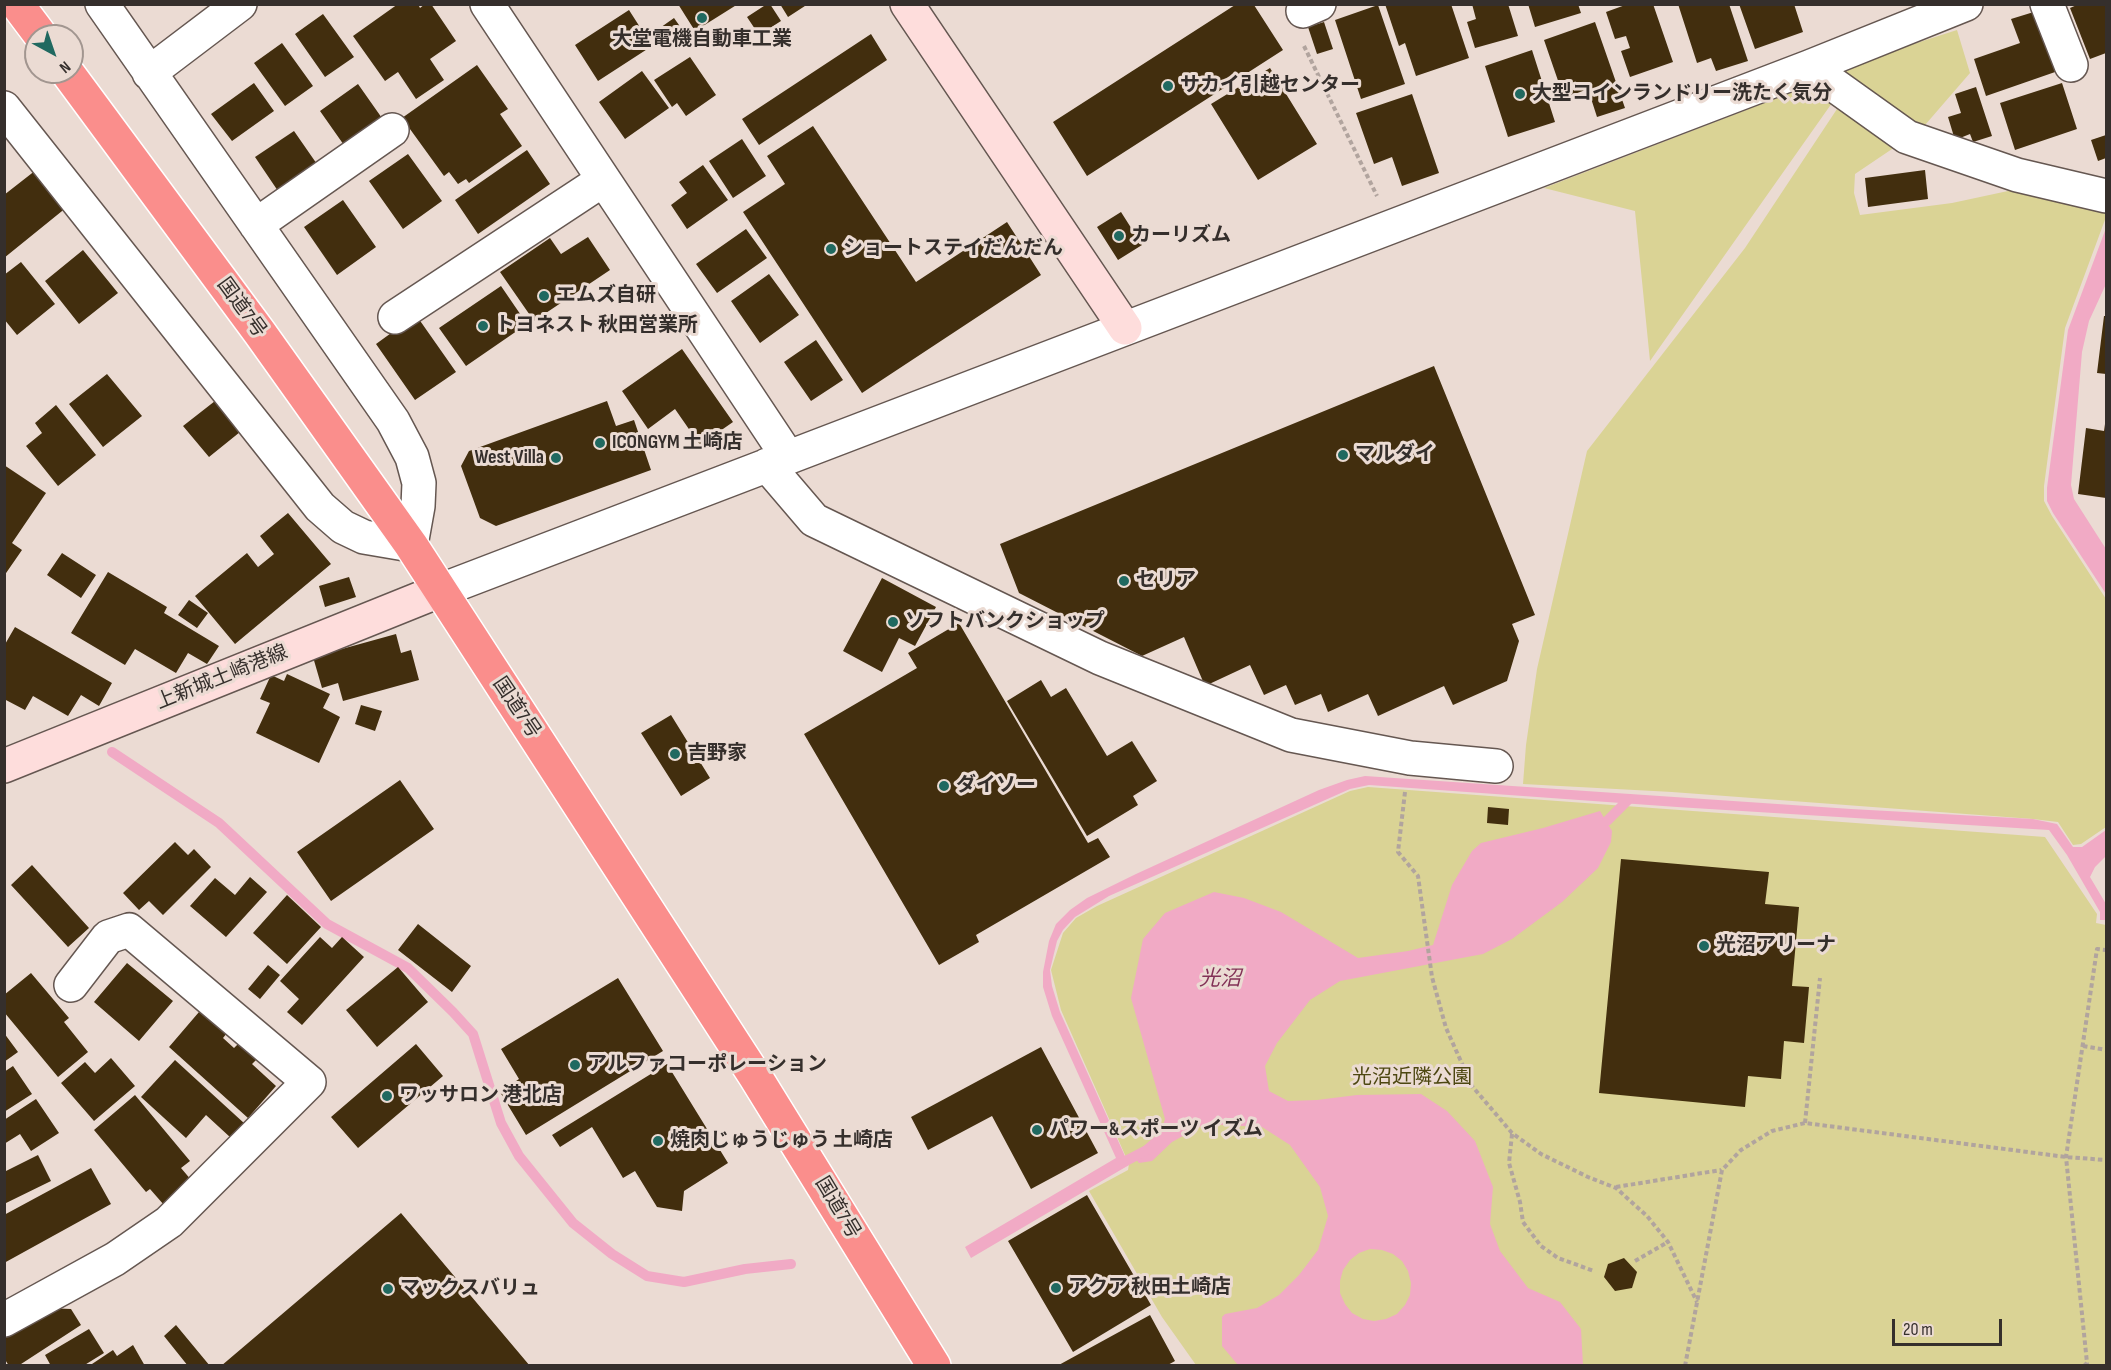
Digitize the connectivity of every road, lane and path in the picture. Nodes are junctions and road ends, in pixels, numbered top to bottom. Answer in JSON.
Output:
{"nodes":[{"id":1,"x":17,"y":4,"type":"edge"},
{"id":2,"x":102,"y":4,"type":"edge"},
{"id":3,"x":240,"y":4,"type":"edge"},
{"id":4,"x":487,"y":4,"type":"edge"},
{"id":5,"x":907,"y":4,"type":"edge"},
{"id":6,"x":1966,"y":4,"type":"edge"},
{"id":7,"x":2047,"y":4,"type":"edge"},
{"id":8,"x":1311,"y":8,"type":"edge"},
{"id":9,"x":1915,"y":14,"type":"edge"},
{"id":10,"x":31,"y":24,"type":"edge"},
{"id":11,"x":2071,"y":65,"type":"dead end"},
{"id":12,"x":1809,"y":67,"type":"junction"},
{"id":13,"x":149,"y":73,"type":"junction"},
{"id":14,"x":76,"y":84,"type":"edge"},
{"id":15,"x":4,"y":108,"type":"edge"},
{"id":16,"x":392,"y":130,"type":"dead end"},
{"id":17,"x":603,"y":180,"type":"junction"},
{"id":18,"x":2106,"y":196,"type":"edge"},
{"id":19,"x":256,"y":225,"type":"junction"},
{"id":20,"x":1388,"y":227,"type":"junction"},
{"id":21,"x":395,"y":317,"type":"dead end"},
{"id":22,"x":1125,"y":328,"type":"junction"},
{"id":23,"x":778,"y":461,"type":"junction"},
{"id":24,"x":411,"y":545,"type":"junction"},
{"id":25,"x":439,"y":591,"type":"junction"},
{"id":26,"x":4,"y":766,"type":"edge"},
{"id":27,"x":1496,"y":766,"type":"dead end"},
{"id":28,"x":1405,"y":798,"type":"dead end"},
{"id":29,"x":2106,"y":950,"type":"edge"},
{"id":30,"x":1820,"y":978,"type":"dead end"},
{"id":31,"x":71,"y":985,"type":"dead end"},
{"id":32,"x":2083,"y":1046,"type":"junction"},
{"id":33,"x":2106,"y":1050,"type":"edge"},
{"id":34,"x":1805,"y":1123,"type":"junction"},
{"id":35,"x":1512,"y":1133,"type":"junction"},
{"id":36,"x":2066,"y":1157,"type":"junction"},
{"id":37,"x":2106,"y":1160,"type":"edge"},
{"id":38,"x":1722,"y":1170,"type":"junction"},
{"id":39,"x":1616,"y":1188,"type":"junction"},
{"id":40,"x":1668,"y":1242,"type":"junction"},
{"id":41,"x":1635,"y":1261,"type":"dead end"},
{"id":42,"x":1594,"y":1271,"type":"dead end"},
{"id":43,"x":1697,"y":1302,"type":"junction"},
{"id":44,"x":4,"y":1320,"type":"edge"},
{"id":45,"x":934,"y":1365,"type":"edge"},
{"id":46,"x":1685,"y":1365,"type":"edge"},
{"id":47,"x":2084,"y":1365,"type":"edge"}],
"edges":[{"from":1,"to":10,"type":"highway"},
{"from":2,"to":13,"type":"street"},
{"from":3,"to":13,"type":"street"},
{"from":4,"to":17,"type":"street"},
{"from":5,"to":22,"type":"main road"},
{"from":6,"to":9,"type":"street"},
{"from":7,"to":11,"type":"street"},
{"from":8,"to":20,"type":"path"},
{"from":9,"to":12,"type":"street"},
{"from":12,"to":18,"type":"street"},
{"from":12,"to":20,"type":"street"},
{"from":13,"to":19,"type":"street"},
{"from":14,"to":24,"type":"highway","name":"国道7号"},
{"from":15,"to":24,"type":"street"},
{"from":16,"to":19,"type":"street"},
{"from":17,"to":21,"type":"street"},
{"from":17,"to":23,"type":"street"},
{"from":19,"to":24,"type":"street"},
{"from":20,"to":22,"type":"street"},
{"from":22,"to":23,"type":"street"},
{"from":23,"to":25,"type":"street"},
{"from":23,"to":27,"type":"street"},
{"from":24,"to":25,"type":"highway","name":"国道7号"},
{"from":25,"to":26,"type":"main road","name":"上新城土崎港線"},
{"from":25,"to":45,"type":"highway","name":"国道7号"},
{"from":28,"to":35,"type":"path"},
{"from":29,"to":32,"type":"path"},
{"from":30,"to":34,"type":"path"},
{"from":31,"to":44,"type":"street"},
{"from":32,"to":33,"type":"path"},
{"from":32,"to":36,"type":"path"},
{"from":34,"to":36,"type":"path"},
{"from":34,"to":38,"type":"path"},
{"from":35,"to":39,"type":"path"},
{"from":35,"to":42,"type":"path"},
{"from":36,"to":37,"type":"path"},
{"from":36,"to":47,"type":"path"},
{"from":38,"to":39,"type":"path"},
{"from":38,"to":43,"type":"path"},
{"from":39,"to":40,"type":"path"},
{"from":40,"to":41,"type":"path"},
{"from":40,"to":43,"type":"path"},
{"from":43,"to":46,"type":"path"}]}
